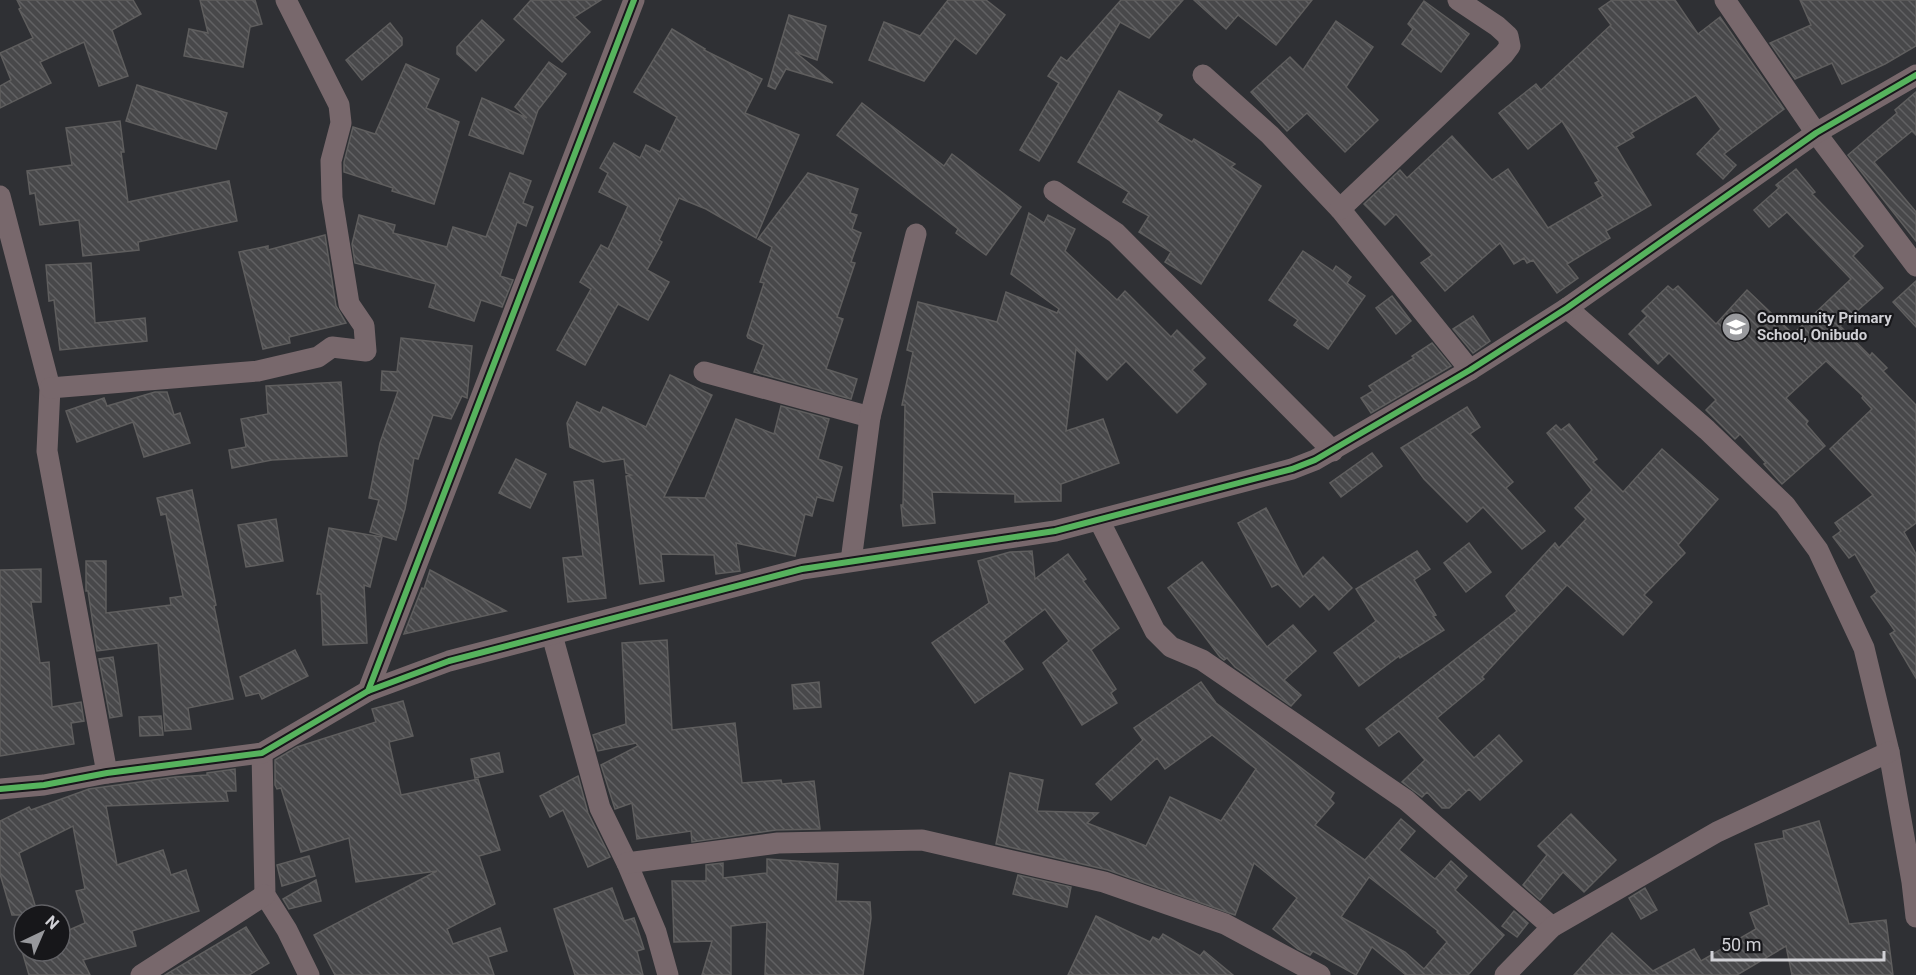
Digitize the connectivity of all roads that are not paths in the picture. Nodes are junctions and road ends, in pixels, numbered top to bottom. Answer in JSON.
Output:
{"nodes":[{"id":1,"x":286,"y":0,"type":"edge"},
{"id":2,"x":634,"y":0,"type":"edge"},
{"id":3,"x":1458,"y":0,"type":"edge"},
{"id":4,"x":1725,"y":0,"type":"edge"},
{"id":5,"x":1203,"y":75,"type":"dead end"},
{"id":6,"x":1916,"y":75,"type":"edge"},
{"id":7,"x":1816,"y":133,"type":"junction"},
{"id":8,"x":1054,"y":191,"type":"dead end"},
{"id":9,"x":0,"y":196,"type":"edge"},
{"id":10,"x":1340,"y":209,"type":"junction"},
{"id":11,"x":916,"y":234,"type":"dead end"},
{"id":12,"x":1916,"y":266,"type":"edge"},
{"id":13,"x":1567,"y":308,"type":"junction"},
{"id":14,"x":1470,"y":370,"type":"junction"},
{"id":15,"x":704,"y":372,"type":"dead end"},
{"id":16,"x":50,"y":388,"type":"junction"},
{"id":17,"x":870,"y":417,"type":"junction"},
{"id":18,"x":1333,"y":451,"type":"junction"},
{"id":19,"x":1099,"y":520,"type":"junction"},
{"id":20,"x":851,"y":561,"type":"junction"},
{"id":21,"x":552,"y":635,"type":"junction"},
{"id":22,"x":368,"y":691,"type":"junction"},
{"id":23,"x":1889,"y":752,"type":"junction"},
{"id":24,"x":262,"y":753,"type":"junction"},
{"id":25,"x":107,"y":772,"type":"junction"},
{"id":26,"x":0,"y":789,"type":"edge"},
{"id":27,"x":627,"y":863,"type":"junction"},
{"id":28,"x":265,"y":895,"type":"junction"},
{"id":29,"x":1916,"y":917,"type":"edge"},
{"id":30,"x":1552,"y":927,"type":"junction"},
{"id":31,"x":141,"y":975,"type":"edge"},
{"id":32,"x":309,"y":975,"type":"edge"},
{"id":33,"x":668,"y":975,"type":"edge"},
{"id":34,"x":1320,"y":975,"type":"edge"},
{"id":35,"x":1505,"y":975,"type":"edge"}],
"edges":[{"from":1,"to":16,"type":"street"},
{"from":2,"to":22,"type":"street"},
{"from":3,"to":10,"type":"street"},
{"from":4,"to":7,"type":"street"},
{"from":5,"to":10,"type":"street"},
{"from":6,"to":7,"type":"street"},
{"from":7,"to":12,"type":"street"},
{"from":7,"to":13,"type":"street"},
{"from":8,"to":18,"type":"street"},
{"from":9,"to":16,"type":"street"},
{"from":10,"to":14,"type":"street"},
{"from":11,"to":17,"type":"street"},
{"from":13,"to":14,"type":"street"},
{"from":13,"to":23,"type":"street"},
{"from":14,"to":18,"type":"street"},
{"from":15,"to":17,"type":"street"},
{"from":16,"to":25,"type":"street"},
{"from":17,"to":20,"type":"street"},
{"from":18,"to":19,"type":"street"},
{"from":19,"to":20,"type":"street"},
{"from":19,"to":30,"type":"street"},
{"from":20,"to":21,"type":"street"},
{"from":21,"to":22,"type":"street"},
{"from":21,"to":27,"type":"street"},
{"from":22,"to":24,"type":"street"},
{"from":23,"to":29,"type":"street"},
{"from":23,"to":30,"type":"street"},
{"from":24,"to":25,"type":"street"},
{"from":24,"to":28,"type":"street"},
{"from":25,"to":26,"type":"street"},
{"from":27,"to":33,"type":"street"},
{"from":27,"to":34,"type":"street"},
{"from":28,"to":31,"type":"street"},
{"from":28,"to":32,"type":"street"},
{"from":30,"to":35,"type":"street"}]}
